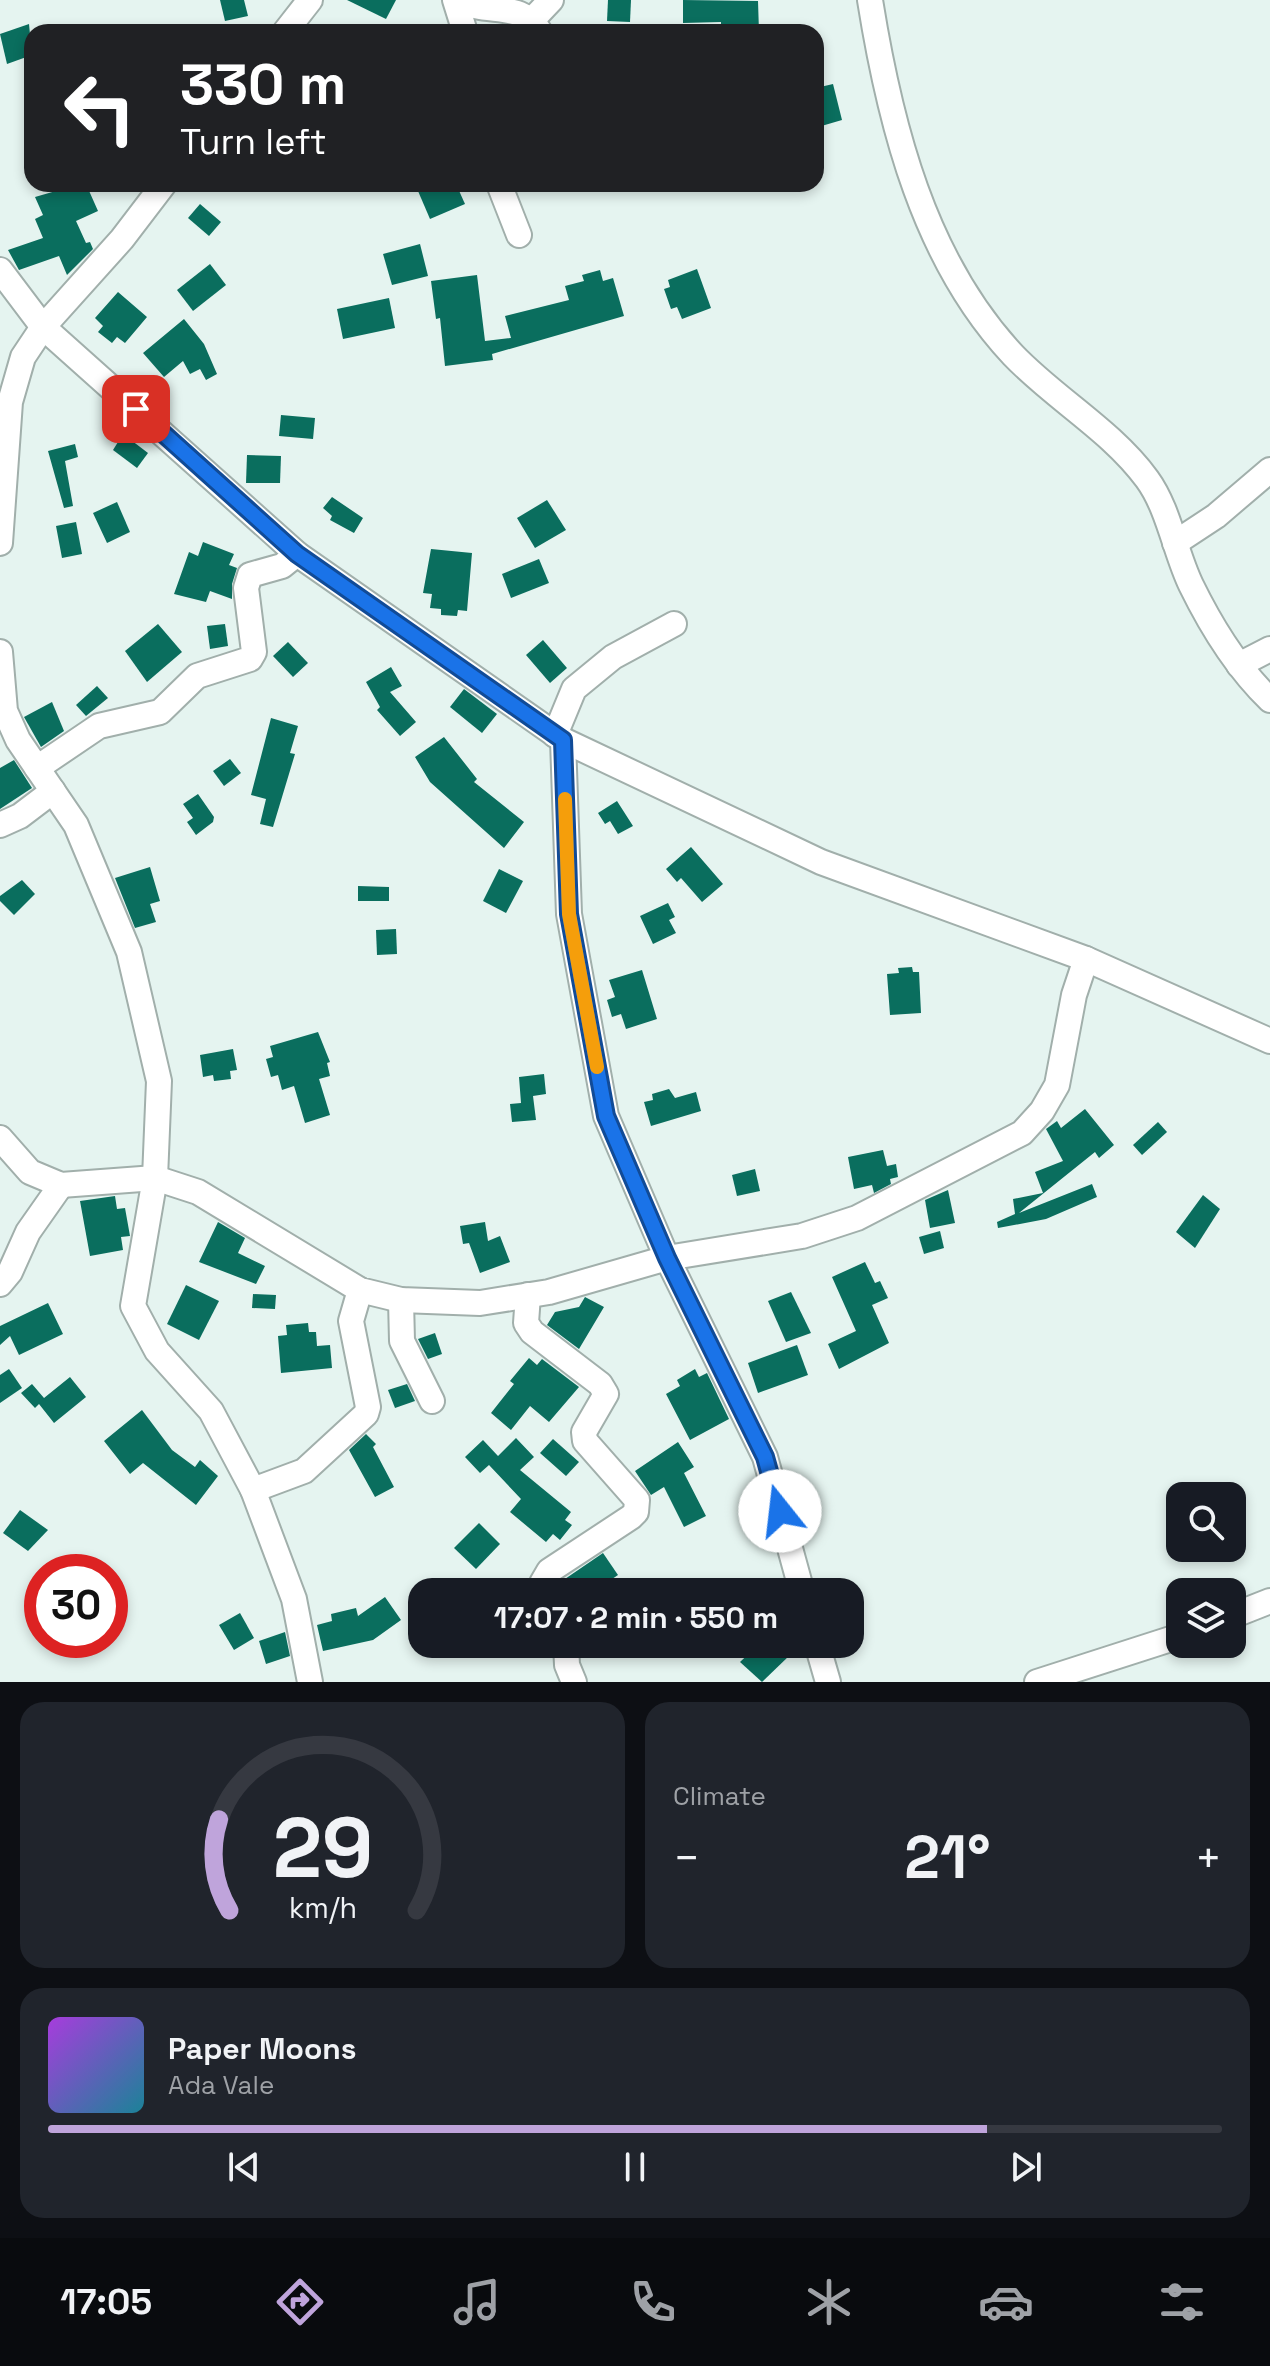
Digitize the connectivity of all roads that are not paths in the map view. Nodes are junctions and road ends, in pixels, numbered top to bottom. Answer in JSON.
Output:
{"nodes":[{"id":1,"x":310,"y":0,"type":"edge"},
{"id":2,"x":457,"y":0,"type":"edge"},
{"id":3,"x":551,"y":0,"type":"edge"},
{"id":4,"x":870,"y":0,"type":"edge"},
{"id":5,"x":291,"y":24,"type":"edge"},
{"id":6,"x":463,"y":24,"type":"edge"},
{"id":7,"x":534,"y":24,"type":"edge"},
{"id":8,"x":537,"y":24,"type":"edge"},
{"id":9,"x":158,"y":192,"type":"edge"},
{"id":10,"x":502,"y":192,"type":"edge"},
{"id":11,"x":519,"y":235,"type":"dead end"},
{"id":12,"x":0,"y":270,"type":"edge"},
{"id":13,"x":43,"y":327,"type":"junction"},
{"id":14,"x":1270,"y":470,"type":"edge"},
{"id":15,"x":0,"y":529,"type":"edge"},
{"id":16,"x":0,"y":543,"type":"edge"},
{"id":17,"x":1175,"y":543,"type":"junction"},
{"id":18,"x":297,"y":554,"type":"junction"},
{"id":19,"x":674,"y":624,"type":"dead end"},
{"id":20,"x":1270,"y":649,"type":"edge"},
{"id":21,"x":0,"y":652,"type":"edge"},
{"id":22,"x":1239,"y":665,"type":"junction"},
{"id":23,"x":1270,"y":700,"type":"edge"},
{"id":24,"x":559,"y":737,"type":"junction"},
{"id":25,"x":37,"y":768,"type":"junction"},
{"id":26,"x":53,"y":791,"type":"junction"},
{"id":27,"x":0,"y":825,"type":"edge"},
{"id":28,"x":1086,"y":959,"type":"junction"},
{"id":29,"x":1270,"y":1041,"type":"edge"},
{"id":30,"x":0,"y":1138,"type":"edge"},
{"id":31,"x":155,"y":1178,"type":"junction"},
{"id":32,"x":61,"y":1185,"type":"junction"},
{"id":33,"x":667,"y":1258,"type":"junction"},
{"id":34,"x":0,"y":1284,"type":"edge"},
{"id":35,"x":360,"y":1290,"type":"junction"},
{"id":36,"x":528,"y":1295,"type":"junction"},
{"id":37,"x":401,"y":1300,"type":"junction"},
{"id":38,"x":432,"y":1401,"type":"dead end"},
{"id":39,"x":253,"y":1490,"type":"junction"},
{"id":40,"x":545,"y":1578,"type":"edge"},
{"id":41,"x":798,"y":1578,"type":"edge"},
{"id":42,"x":1270,"y":1601,"type":"edge"},
{"id":43,"x":1246,"y":1610,"type":"edge"},
{"id":44,"x":1166,"y":1641,"type":"edge"},
{"id":45,"x":567,"y":1658,"type":"edge"},
{"id":46,"x":821,"y":1658,"type":"edge"},
{"id":47,"x":310,"y":1682,"type":"edge"},
{"id":48,"x":574,"y":1682,"type":"edge"},
{"id":49,"x":828,"y":1682,"type":"edge"},
{"id":50,"x":1037,"y":1682,"type":"edge"}],
"edges":[{"from":1,"to":5,"type":"street"},
{"from":2,"to":6,"type":"street"},
{"from":2,"to":7,"type":"street"},
{"from":3,"to":8,"type":"street"},
{"from":4,"to":17,"type":"street"},
{"from":9,"to":13,"type":"street"},
{"from":10,"to":11,"type":"street"},
{"from":12,"to":13,"type":"street"},
{"from":13,"to":15,"type":"street"},
{"from":13,"to":18,"type":"street"},
{"from":14,"to":17,"type":"street"},
{"from":15,"to":16,"type":"street"},
{"from":17,"to":22,"type":"street"},
{"from":18,"to":24,"type":"street"},
{"from":18,"to":25,"type":"street"},
{"from":19,"to":24,"type":"street"},
{"from":20,"to":22,"type":"street"},
{"from":21,"to":25,"type":"street"},
{"from":22,"to":23,"type":"street"},
{"from":24,"to":28,"type":"street"},
{"from":24,"to":33,"type":"street"},
{"from":25,"to":26,"type":"street"},
{"from":26,"to":27,"type":"street"},
{"from":26,"to":31,"type":"street"},
{"from":28,"to":29,"type":"street"},
{"from":28,"to":33,"type":"street"},
{"from":30,"to":32,"type":"street"},
{"from":31,"to":32,"type":"street"},
{"from":31,"to":35,"type":"street"},
{"from":31,"to":39,"type":"street"},
{"from":32,"to":34,"type":"street"},
{"from":33,"to":36,"type":"street"},
{"from":33,"to":41,"type":"street"},
{"from":35,"to":37,"type":"street"},
{"from":35,"to":39,"type":"street"},
{"from":36,"to":37,"type":"street"},
{"from":36,"to":40,"type":"street"},
{"from":37,"to":38,"type":"street"},
{"from":39,"to":47,"type":"street"},
{"from":42,"to":43,"type":"street"},
{"from":44,"to":50,"type":"street"},
{"from":45,"to":48,"type":"street"},
{"from":46,"to":49,"type":"street"}]}
